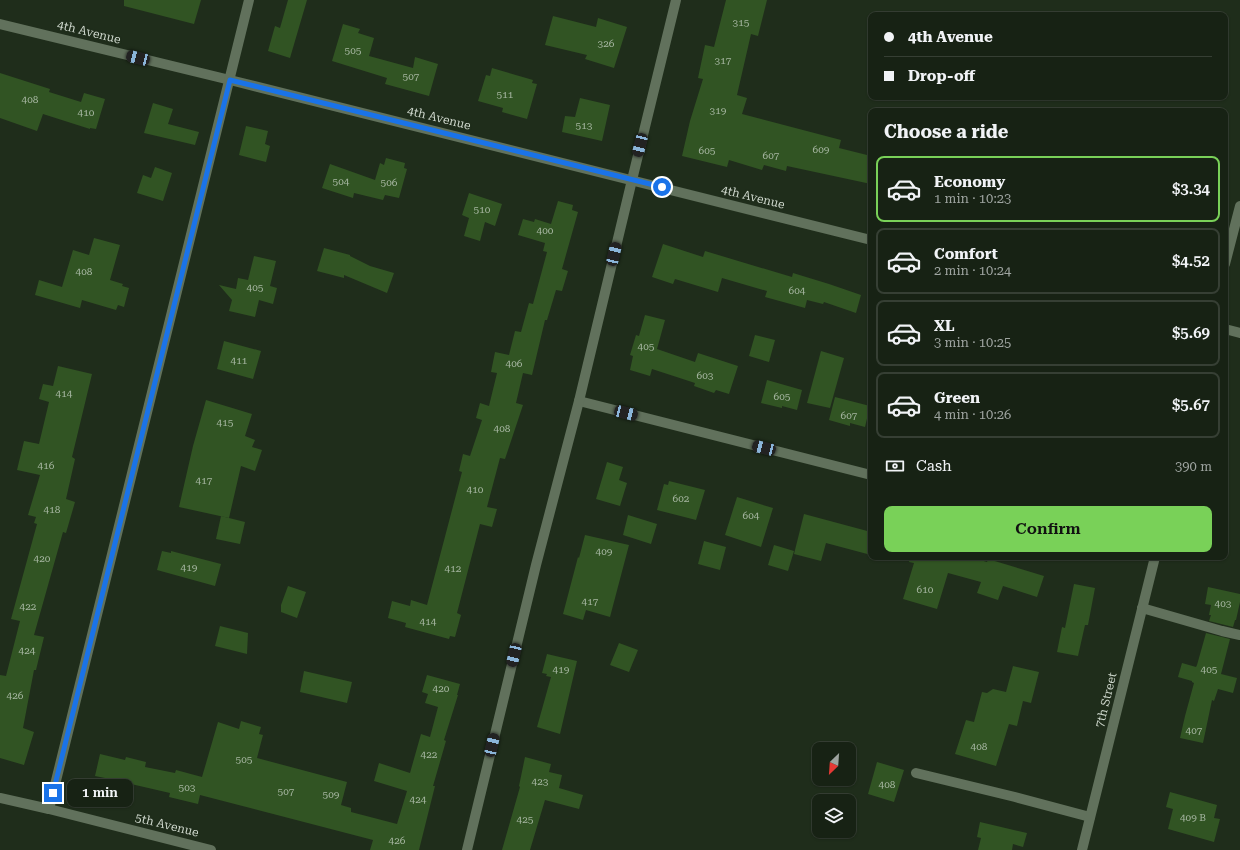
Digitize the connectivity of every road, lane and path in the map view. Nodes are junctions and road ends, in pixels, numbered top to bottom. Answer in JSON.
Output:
{"nodes":[{"id":1,"x":250,"y":0,"type":"edge"},
{"id":2,"x":676,"y":0,"type":"edge"},
{"id":3,"x":0,"y":24,"type":"edge"},
{"id":4,"x":230,"y":80,"type":"junction"},
{"id":5,"x":632,"y":180,"type":"junction"},
{"id":6,"x":1240,"y":206,"type":"edge"},
{"id":7,"x":868,"y":239,"type":"edge"},
{"id":8,"x":1228,"y":252,"type":"edge"},
{"id":9,"x":1228,"y":330,"type":"edge"},
{"id":10,"x":1240,"y":333,"type":"edge"},
{"id":11,"x":580,"y":401,"type":"junction"},
{"id":12,"x":868,"y":474,"type":"edge"},
{"id":13,"x":1154,"y":560,"type":"edge"},
{"id":14,"x":1142,"y":608,"type":"junction"},
{"id":15,"x":1240,"y":635,"type":"edge"},
{"id":16,"x":916,"y":773,"type":"dead end"},
{"id":17,"x":0,"y":798,"type":"edge"},
{"id":18,"x":49,"y":809,"type":"junction"},
{"id":19,"x":1090,"y":817,"type":"junction"},
{"id":20,"x":211,"y":850,"type":"edge"},
{"id":21,"x":467,"y":850,"type":"edge"},
{"id":22,"x":1082,"y":850,"type":"edge"}],
"edges":[{"from":1,"to":4,"type":"street"},
{"from":2,"to":5,"type":"street"},
{"from":3,"to":4,"type":"street","name":"4th Avenue"},
{"from":4,"to":5,"type":"street","name":"4th Avenue"},
{"from":4,"to":18,"type":"street"},
{"from":5,"to":7,"type":"street","name":"4th Avenue"},
{"from":5,"to":11,"type":"street"},
{"from":6,"to":8,"type":"street"},
{"from":9,"to":10,"type":"street"},
{"from":11,"to":12,"type":"street"},
{"from":11,"to":21,"type":"street"},
{"from":13,"to":14,"type":"street","name":"7th Street"},
{"from":14,"to":15,"type":"street"},
{"from":14,"to":19,"type":"street","name":"7th Street"},
{"from":16,"to":19,"type":"street"},
{"from":17,"to":18,"type":"street","name":"5th Avenue"},
{"from":18,"to":20,"type":"street","name":"5th Avenue"},
{"from":19,"to":22,"type":"street","name":"7th Street"}]}
